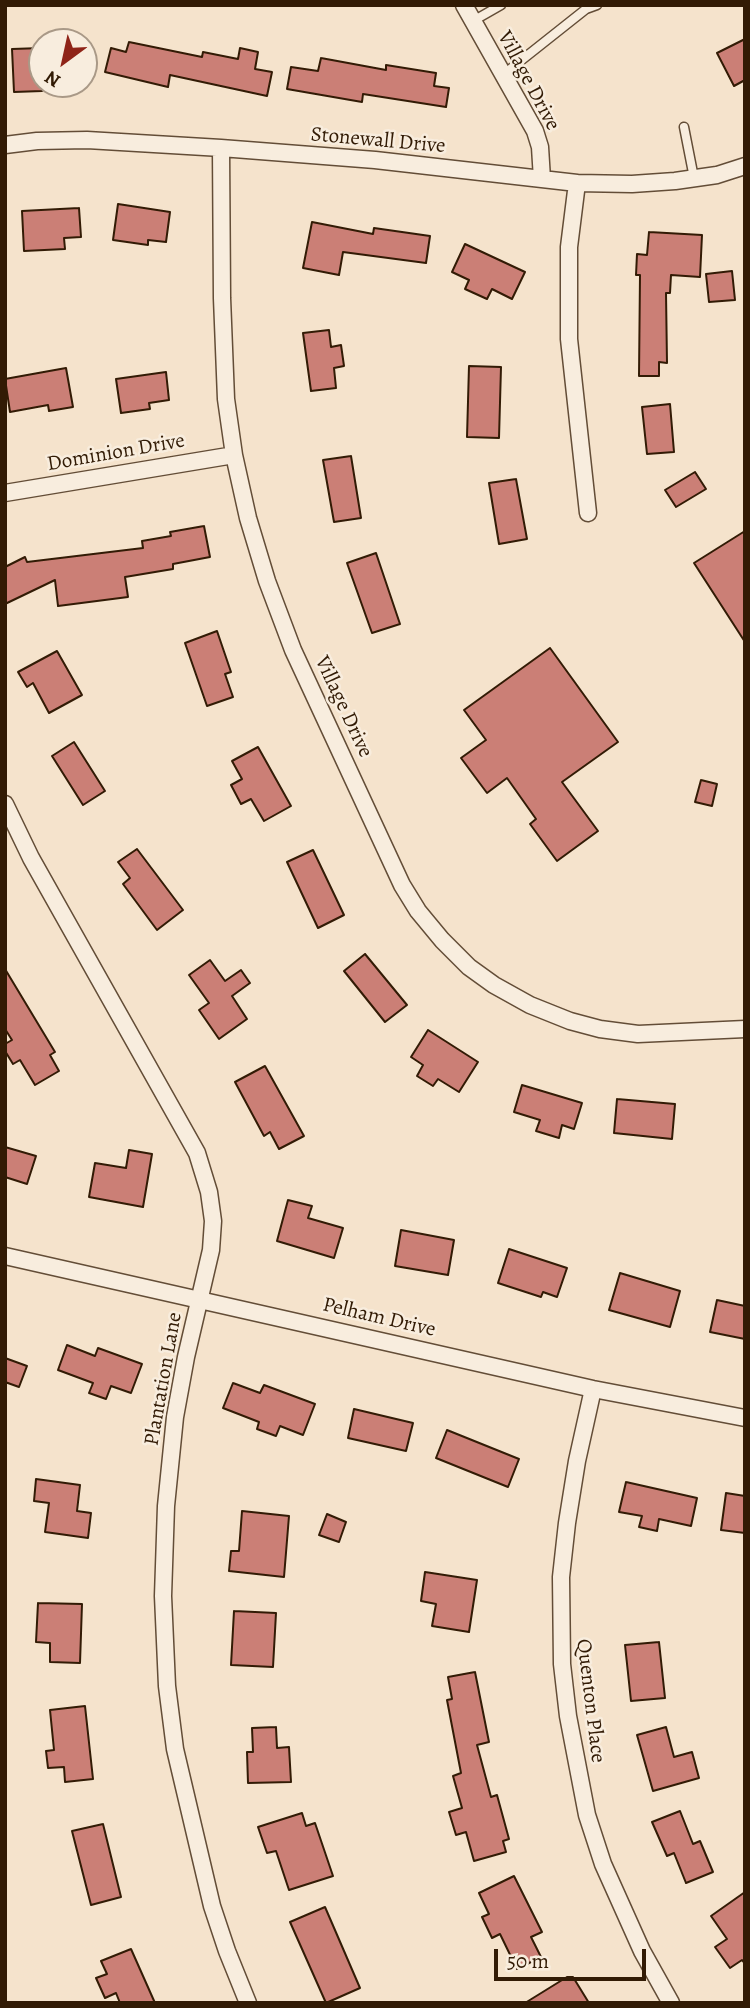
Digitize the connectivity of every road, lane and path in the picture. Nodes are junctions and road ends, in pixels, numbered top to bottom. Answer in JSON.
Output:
{"nodes":[{"id":1,"x":464,"y":5,"type":"edge"},
{"id":2,"x":501,"y":5,"type":"edge"},
{"id":3,"x":597,"y":5,"type":"edge"},
{"id":4,"x":473,"y":21,"type":"junction"},
{"id":5,"x":504,"y":74,"type":"junction"},
{"id":6,"x":684,"y":127,"type":"dead end"},
{"id":7,"x":5,"y":145,"type":"edge"},
{"id":8,"x":221,"y":148,"type":"junction"},
{"id":9,"x":745,"y":166,"type":"edge"},
{"id":10,"x":694,"y":178,"type":"junction"},
{"id":11,"x":542,"y":179,"type":"junction"},
{"id":12,"x":577,"y":183,"type":"junction"},
{"id":13,"x":234,"y":455,"type":"junction"},
{"id":14,"x":5,"y":493,"type":"edge"},
{"id":15,"x":588,"y":513,"type":"dead end"},
{"id":16,"x":5,"y":804,"type":"edge"},
{"id":17,"x":745,"y":1029,"type":"edge"},
{"id":18,"x":5,"y":1255,"type":"edge"},
{"id":19,"x":200,"y":1298,"type":"junction"},
{"id":20,"x":593,"y":1389,"type":"junction"},
{"id":21,"x":745,"y":1418,"type":"edge"},
{"id":22,"x":248,"y":2003,"type":"edge"},
{"id":23,"x":671,"y":2003,"type":"edge"}],
"edges":[{"from":1,"to":4,"type":"street","name":"Village Drive"},
{"from":2,"to":4,"type":"lane"},
{"from":3,"to":5,"type":"lane"},
{"from":4,"to":5,"type":"street","name":"Village Drive"},
{"from":5,"to":11,"type":"street","name":"Village Drive"},
{"from":6,"to":10,"type":"lane"},
{"from":7,"to":8,"type":"street","name":"Stonewall Drive"},
{"from":8,"to":11,"type":"street","name":"Stonewall Drive"},
{"from":8,"to":13,"type":"street","name":"Village Drive"},
{"from":9,"to":10,"type":"street","name":"Stonewall Drive"},
{"from":10,"to":12,"type":"street","name":"Stonewall Drive"},
{"from":11,"to":12,"type":"street","name":"Stonewall Drive"},
{"from":12,"to":15,"type":"street"},
{"from":13,"to":14,"type":"street","name":"Dominion Drive"},
{"from":13,"to":17,"type":"street","name":"Village Drive"},
{"from":16,"to":19,"type":"street","name":"Plantation Lane"},
{"from":18,"to":19,"type":"street","name":"Pelham Drive"},
{"from":19,"to":20,"type":"street","name":"Pelham Drive"},
{"from":19,"to":22,"type":"street","name":"Plantation Lane"},
{"from":20,"to":21,"type":"street","name":"Pelham Drive"},
{"from":20,"to":23,"type":"street","name":"Quenton Place"}]}
